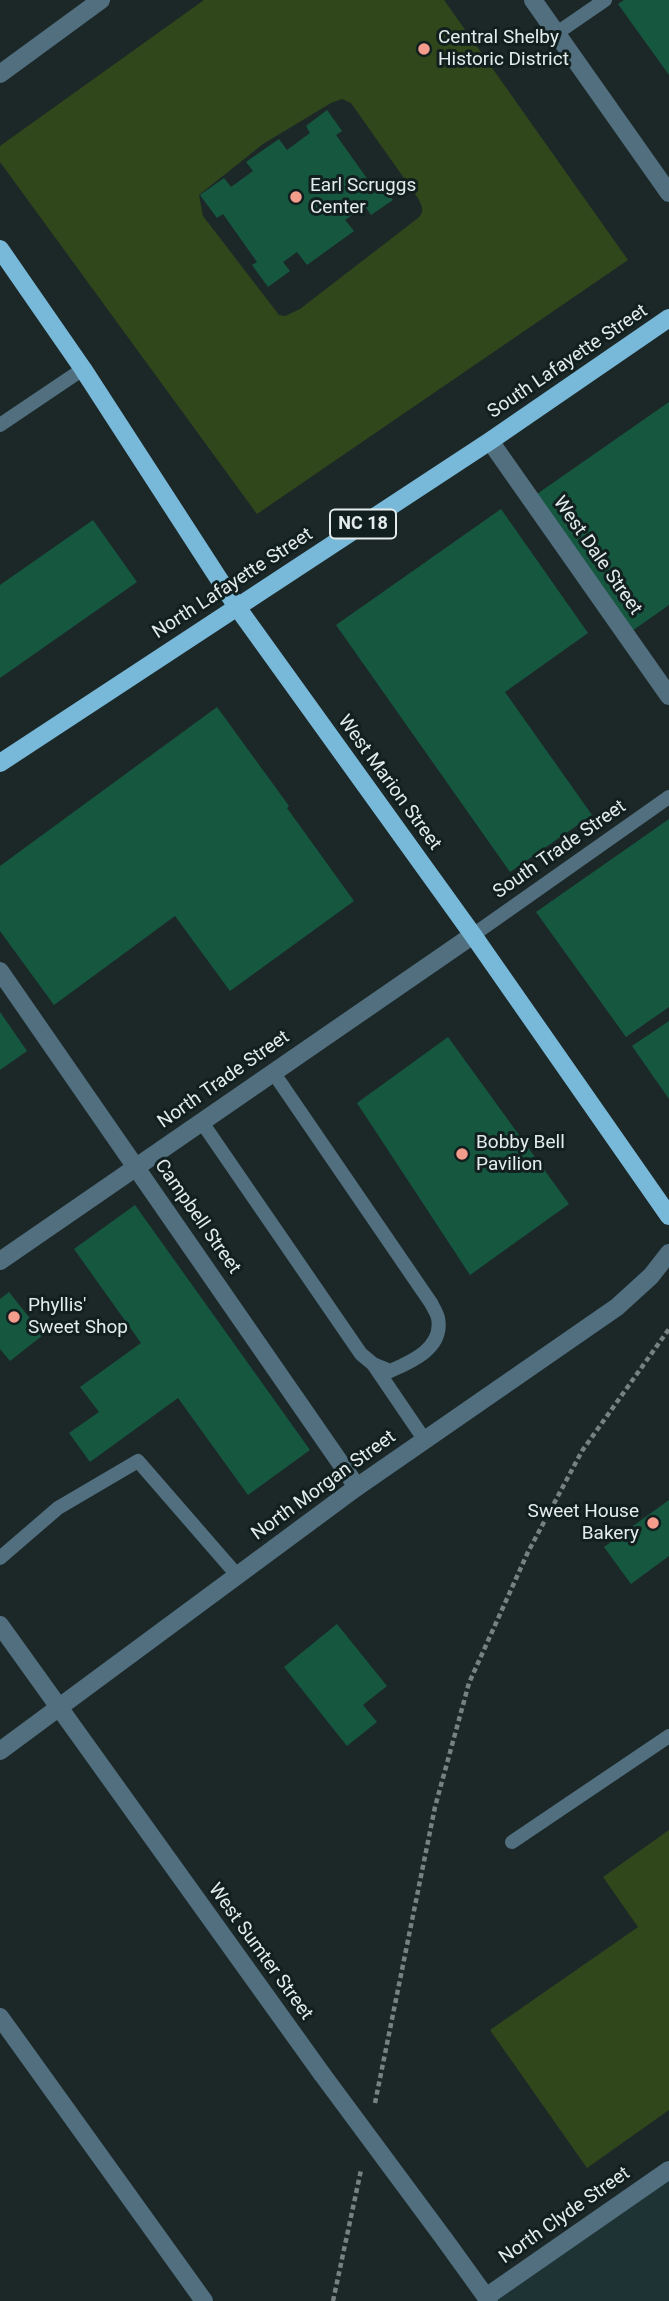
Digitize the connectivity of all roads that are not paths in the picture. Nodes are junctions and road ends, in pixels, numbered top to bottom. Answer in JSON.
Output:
{"nodes":[{"id":1,"x":101,"y":0,"type":"edge"},
{"id":2,"x":533,"y":0,"type":"edge"},
{"id":3,"x":604,"y":0,"type":"edge"},
{"id":4,"x":557,"y":33,"type":"junction"},
{"id":5,"x":0,"y":74,"type":"edge"},
{"id":6,"x":669,"y":193,"type":"edge"},
{"id":7,"x":0,"y":249,"type":"edge"},
{"id":8,"x":669,"y":318,"type":"edge"},
{"id":9,"x":83,"y":369,"type":"junction"},
{"id":10,"x":0,"y":425,"type":"edge"},
{"id":11,"x":490,"y":441,"type":"junction"},
{"id":12,"x":237,"y":607,"type":"junction"},
{"id":13,"x":669,"y":696,"type":"edge"},
{"id":14,"x":0,"y":763,"type":"edge"},
{"id":15,"x":669,"y":797,"type":"edge"},
{"id":16,"x":473,"y":934,"type":"junction"},
{"id":17,"x":0,"y":971,"type":"edge"},
{"id":18,"x":272,"y":1072,"type":"junction"},
{"id":19,"x":201,"y":1121,"type":"junction"},
{"id":20,"x":136,"y":1166,"type":"junction"},
{"id":21,"x":669,"y":1216,"type":"edge"},
{"id":22,"x":669,"y":1253,"type":"edge"},
{"id":23,"x":0,"y":1261,"type":"edge"},
{"id":24,"x":373,"y":1364,"type":"junction"},
{"id":25,"x":424,"y":1439,"type":"junction"},
{"id":26,"x":357,"y":1487,"type":"junction"},
{"id":27,"x":0,"y":1558,"type":"edge"},
{"id":28,"x":237,"y":1575,"type":"junction"},
{"id":29,"x":0,"y":1625,"type":"edge"},
{"id":30,"x":60,"y":1708,"type":"junction"},
{"id":31,"x":669,"y":1736,"type":"edge"},
{"id":32,"x":0,"y":1751,"type":"edge"},
{"id":33,"x":512,"y":1842,"type":"dead end"},
{"id":34,"x":0,"y":2017,"type":"edge"},
{"id":35,"x":669,"y":2170,"type":"edge"},
{"id":36,"x":487,"y":2299,"type":"edge"},
{"id":37,"x":204,"y":2301,"type":"edge"}],
"edges":[{"from":1,"to":5,"type":"street"},
{"from":2,"to":4,"type":"street"},
{"from":3,"to":4,"type":"lane"},
{"from":4,"to":6,"type":"street"},
{"from":7,"to":9,"type":"main road","name":"West Marion Street"},
{"from":8,"to":11,"type":"main road","name":"South Lafayette Street","number":"NC 18"},
{"from":9,"to":10,"type":"lane"},
{"from":9,"to":12,"type":"main road","name":"West Marion Street"},
{"from":11,"to":12,"type":"main road","name":"North Lafayette Street","number":"NC 18"},
{"from":11,"to":13,"type":"street","name":"West Dale Street"},
{"from":12,"to":14,"type":"main road","name":"North Lafayette Street","number":"NC 18"},
{"from":12,"to":16,"type":"main road","name":"West Marion Street"},
{"from":15,"to":16,"type":"lane","name":"South Trade Street"},
{"from":16,"to":18,"type":"street","name":"North Trade Street"},
{"from":16,"to":21,"type":"main road","name":"West Marion Street"},
{"from":17,"to":20,"type":"street","name":"Campbell Street"},
{"from":18,"to":19,"type":"street","name":"North Trade Street"},
{"from":18,"to":24,"type":"lane"},
{"from":19,"to":20,"type":"street","name":"North Trade Street"},
{"from":19,"to":24,"type":"lane"},
{"from":20,"to":23,"type":"street","name":"North Trade Street"},
{"from":20,"to":26,"type":"street","name":"Campbell Street"},
{"from":22,"to":25,"type":"street","name":"North Morgan Street"},
{"from":24,"to":25,"type":"lane"},
{"from":25,"to":26,"type":"street","name":"North Morgan Street"},
{"from":26,"to":28,"type":"street","name":"North Morgan Street"},
{"from":27,"to":28,"type":"lane"},
{"from":28,"to":30,"type":"street","name":"North Morgan Street"},
{"from":29,"to":30,"type":"street","name":"West Sumter Street"},
{"from":30,"to":32,"type":"street","name":"North Morgan Street"},
{"from":30,"to":36,"type":"street","name":"West Sumter Street","bridge":true},
{"from":31,"to":33,"type":"lane"},
{"from":34,"to":37,"type":"street"},
{"from":35,"to":36,"type":"street","name":"North Clyde Street"}]}
